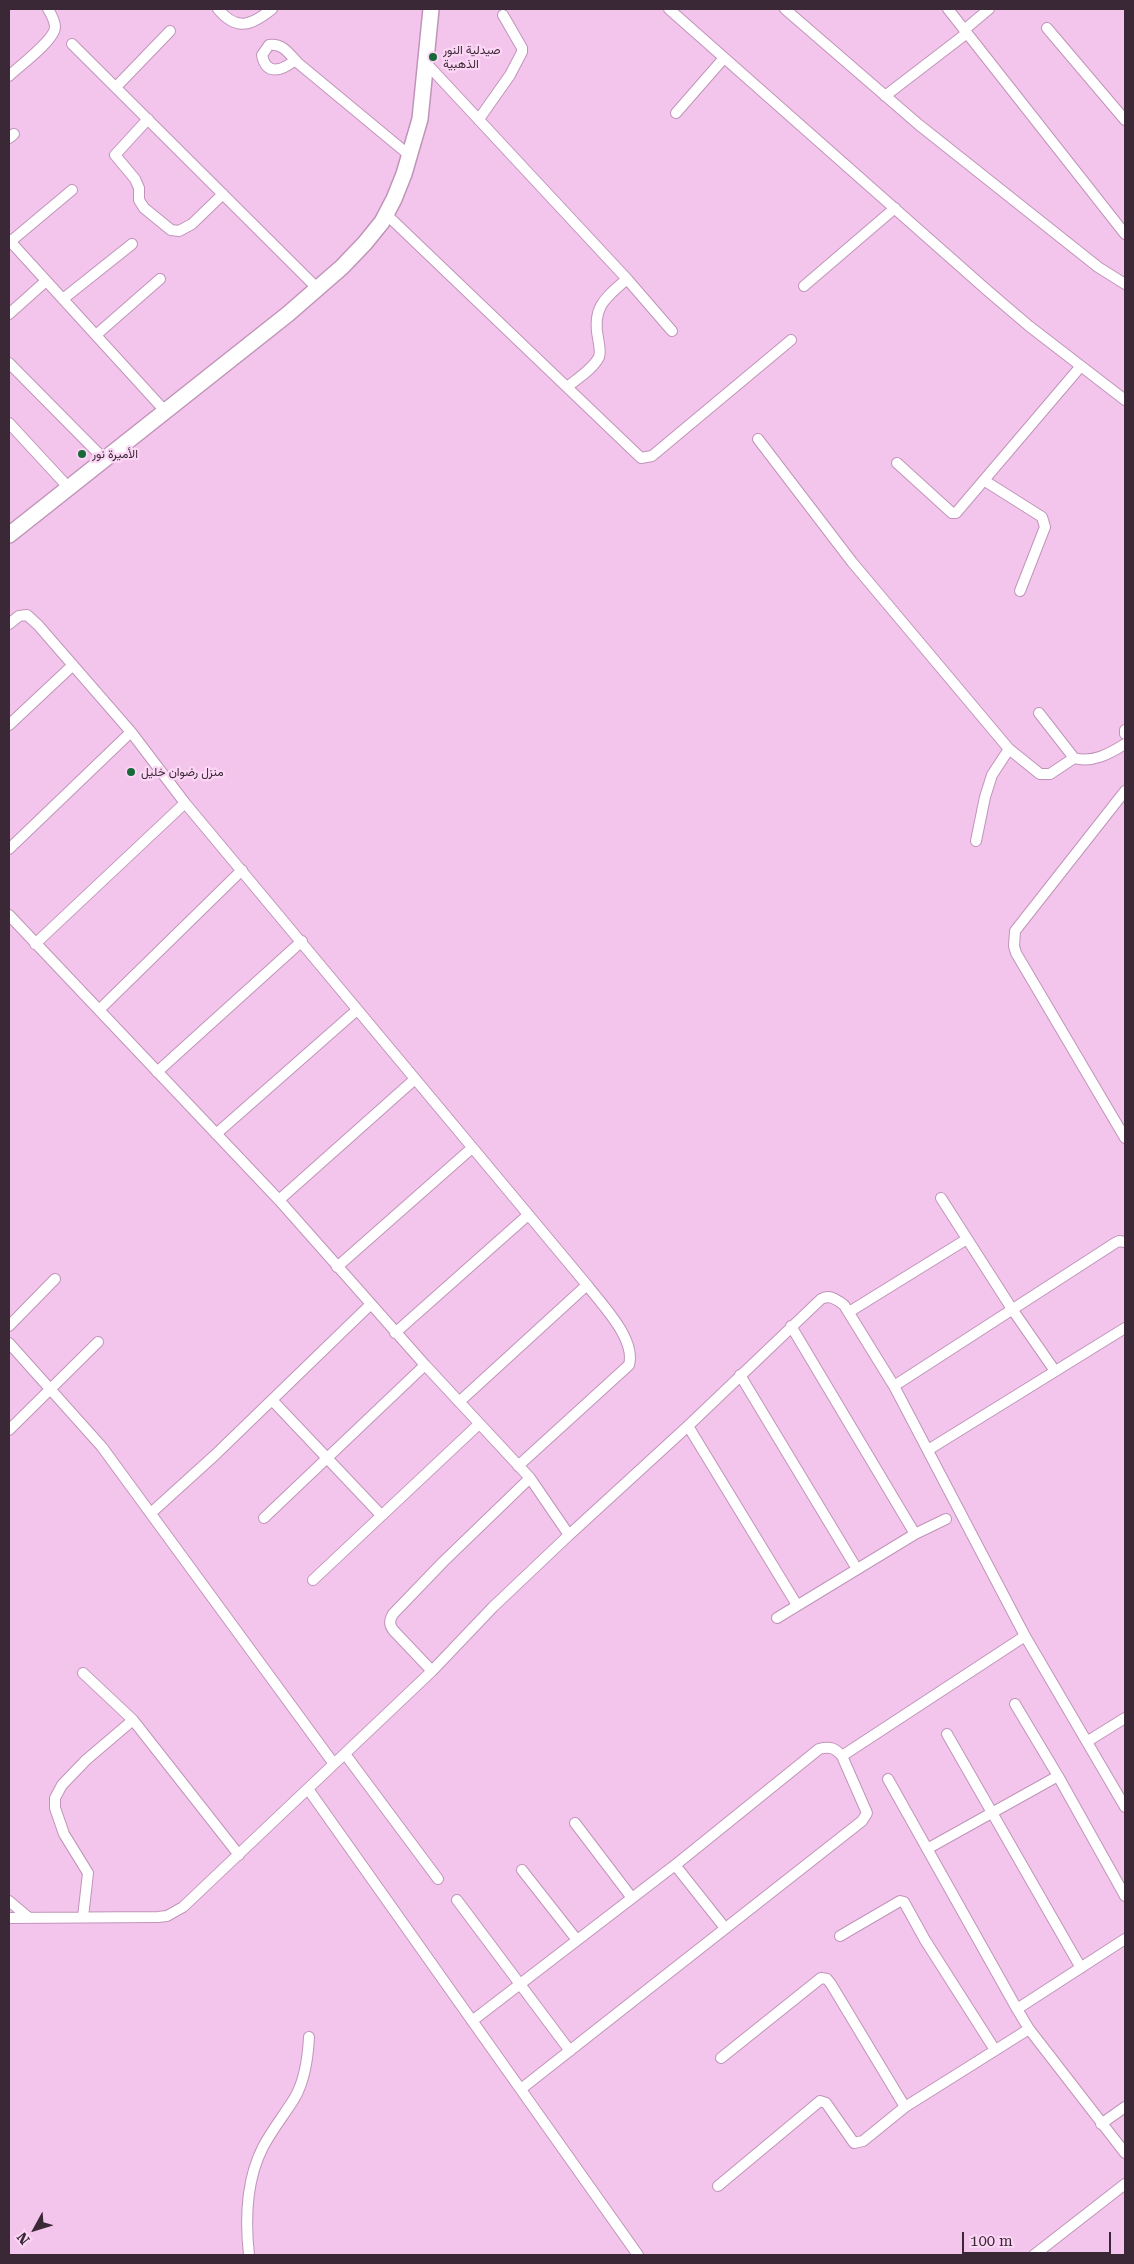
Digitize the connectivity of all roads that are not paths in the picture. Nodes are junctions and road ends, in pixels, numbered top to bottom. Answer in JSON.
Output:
{"nodes":[{"id":1,"x":48,"y":9,"type":"edge"},
{"id":2,"x":218,"y":9,"type":"edge"},
{"id":3,"x":272,"y":9,"type":"edge"},
{"id":4,"x":669,"y":9,"type":"edge"},
{"id":5,"x":785,"y":9,"type":"edge"},
{"id":6,"x":948,"y":9,"type":"edge"},
{"id":7,"x":989,"y":9,"type":"edge"},
{"id":8,"x":429,"y":10,"type":"edge"},
{"id":9,"x":503,"y":15,"type":"dead end"},
{"id":10,"x":1047,"y":28,"type":"dead end"},
{"id":11,"x":170,"y":31,"type":"dead end"},
{"id":12,"x":966,"y":32,"type":"junction"},
{"id":13,"x":72,"y":44,"type":"dead end"},
{"id":14,"x":724,"y":58,"type":"junction"},
{"id":15,"x":295,"y":60,"type":"dead end"},
{"id":16,"x":426,"y":63,"type":"junction"},
{"id":17,"x":9,"y":76,"type":"edge"},
{"id":18,"x":116,"y":87,"type":"junction"},
{"id":19,"x":885,"y":96,"type":"junction"},
{"id":20,"x":676,"y":114,"type":"dead end"},
{"id":21,"x":148,"y":118,"type":"junction"},
{"id":22,"x":479,"y":119,"type":"junction"},
{"id":23,"x":1125,"y":120,"type":"edge"},
{"id":24,"x":409,"y":155,"type":"junction"},
{"id":25,"x":72,"y":190,"type":"dead end"},
{"id":26,"x":223,"y":194,"type":"junction"},
{"id":27,"x":895,"y":208,"type":"junction"},
{"id":28,"x":386,"y":214,"type":"junction"},
{"id":29,"x":1125,"y":234,"type":"edge"},
{"id":30,"x":9,"y":241,"type":"edge"},
{"id":31,"x":132,"y":244,"type":"dead end"},
{"id":32,"x":160,"y":279,"type":"dead end"},
{"id":33,"x":627,"y":279,"type":"junction"},
{"id":34,"x":46,"y":281,"type":"junction"},
{"id":35,"x":1125,"y":284,"type":"edge"},
{"id":36,"x":804,"y":286,"type":"dead end"},
{"id":37,"x":318,"y":289,"type":"junction"},
{"id":38,"x":63,"y":299,"type":"junction"},
{"id":39,"x":9,"y":314,"type":"edge"},
{"id":40,"x":672,"y":331,"type":"dead end"},
{"id":41,"x":96,"y":335,"type":"junction"},
{"id":42,"x":790,"y":340,"type":"dead end"},
{"id":43,"x":9,"y":363,"type":"edge"},
{"id":44,"x":1081,"y":366,"type":"junction"},
{"id":45,"x":567,"y":387,"type":"junction"},
{"id":46,"x":1125,"y":400,"type":"edge"},
{"id":47,"x":165,"y":411,"type":"junction"},
{"id":48,"x":9,"y":423,"type":"edge"},
{"id":49,"x":758,"y":439,"type":"dead end"},
{"id":50,"x":104,"y":459,"type":"junction"},
{"id":51,"x":897,"y":463,"type":"dead end"},
{"id":52,"x":985,"y":481,"type":"junction"},
{"id":53,"x":69,"y":488,"type":"junction"},
{"id":54,"x":9,"y":535,"type":"edge"},
{"id":55,"x":1020,"y":591,"type":"dead end"},
{"id":56,"x":9,"y":624,"type":"edge"},
{"id":57,"x":73,"y":665,"type":"junction"},
{"id":58,"x":1039,"y":713,"type":"dead end"},
{"id":59,"x":9,"y":725,"type":"edge"},
{"id":60,"x":130,"y":732,"type":"junction"},
{"id":61,"x":1125,"y":744,"type":"edge"},
{"id":62,"x":1009,"y":749,"type":"junction"},
{"id":63,"x":1074,"y":758,"type":"junction"},
{"id":64,"x":1125,"y":791,"type":"edge"},
{"id":65,"x":185,"y":803,"type":"junction"},
{"id":66,"x":976,"y":841,"type":"dead end"},
{"id":67,"x":9,"y":849,"type":"edge"},
{"id":68,"x":242,"y":870,"type":"junction"},
{"id":69,"x":9,"y":915,"type":"edge"},
{"id":70,"x":302,"y":942,"type":"junction"},
{"id":71,"x":35,"y":944,"type":"junction"},
{"id":72,"x":99,"y":1010,"type":"junction"},
{"id":73,"x":357,"y":1010,"type":"junction"},
{"id":74,"x":157,"y":1072,"type":"junction"},
{"id":75,"x":415,"y":1079,"type":"junction"},
{"id":76,"x":216,"y":1134,"type":"junction"},
{"id":77,"x":1125,"y":1138,"type":"edge"},
{"id":78,"x":472,"y":1148,"type":"junction"},
{"id":79,"x":941,"y":1198,"type":"dead end"},
{"id":80,"x":279,"y":1200,"type":"junction"},
{"id":81,"x":528,"y":1215,"type":"junction"},
{"id":82,"x":968,"y":1239,"type":"junction"},
{"id":83,"x":1125,"y":1242,"type":"edge"},
{"id":84,"x":337,"y":1267,"type":"junction"},
{"id":85,"x":55,"y":1279,"type":"dead end"},
{"id":86,"x":588,"y":1286,"type":"junction"},
{"id":87,"x":370,"y":1305,"type":"junction"},
{"id":88,"x":1012,"y":1309,"type":"junction"},
{"id":89,"x":849,"y":1312,"type":"junction"},
{"id":90,"x":9,"y":1326,"type":"edge"},
{"id":91,"x":791,"y":1326,"type":"junction"},
{"id":92,"x":1125,"y":1328,"type":"edge"},
{"id":93,"x":395,"y":1332,"type":"junction"},
{"id":94,"x":9,"y":1342,"type":"edge"},
{"id":95,"x":98,"y":1342,"type":"dead end"},
{"id":96,"x":424,"y":1365,"type":"junction"},
{"id":97,"x":1055,"y":1371,"type":"junction"},
{"id":98,"x":740,"y":1375,"type":"junction"},
{"id":99,"x":894,"y":1386,"type":"junction"},
{"id":100,"x":50,"y":1390,"type":"junction"},
{"id":101,"x":272,"y":1400,"type":"junction"},
{"id":102,"x":458,"y":1402,"type":"junction"},
{"id":103,"x":479,"y":1424,"type":"junction"},
{"id":104,"x":688,"y":1426,"type":"junction"},
{"id":105,"x":9,"y":1430,"type":"edge"},
{"id":106,"x":928,"y":1450,"type":"junction"},
{"id":107,"x":327,"y":1458,"type":"junction"},
{"id":108,"x":518,"y":1466,"type":"junction"},
{"id":109,"x":530,"y":1478,"type":"junction"},
{"id":110,"x":151,"y":1512,"type":"junction"},
{"id":111,"x":381,"y":1515,"type":"junction"},
{"id":112,"x":264,"y":1518,"type":"dead end"},
{"id":113,"x":946,"y":1519,"type":"dead end"},
{"id":114,"x":916,"y":1534,"type":"junction"},
{"id":115,"x":569,"y":1535,"type":"junction"},
{"id":116,"x":857,"y":1568,"type":"junction"},
{"id":117,"x":313,"y":1580,"type":"dead end"},
{"id":118,"x":797,"y":1605,"type":"junction"},
{"id":119,"x":777,"y":1618,"type":"dead end"},
{"id":120,"x":1025,"y":1636,"type":"junction"},
{"id":121,"x":432,"y":1671,"type":"junction"},
{"id":122,"x":84,"y":1673,"type":"dead end"},
{"id":123,"x":1015,"y":1704,"type":"dead end"},
{"id":124,"x":1125,"y":1718,"type":"edge"},
{"id":125,"x":133,"y":1720,"type":"junction"},
{"id":126,"x":947,"y":1734,"type":"dead end"},
{"id":127,"x":1088,"y":1741,"type":"junction"},
{"id":128,"x":345,"y":1754,"type":"junction"},
{"id":129,"x":842,"y":1756,"type":"junction"},
{"id":130,"x":334,"y":1764,"type":"junction"},
{"id":131,"x":1058,"y":1776,"type":"junction"},
{"id":132,"x":888,"y":1780,"type":"dead end"},
{"id":133,"x":308,"y":1789,"type":"junction"},
{"id":134,"x":1125,"y":1807,"type":"edge"},
{"id":135,"x":993,"y":1812,"type":"junction"},
{"id":136,"x":575,"y":1823,"type":"dead end"},
{"id":137,"x":927,"y":1849,"type":"junction"},
{"id":138,"x":239,"y":1855,"type":"junction"},
{"id":139,"x":675,"y":1865,"type":"junction"},
{"id":140,"x":522,"y":1870,"type":"dead end"},
{"id":141,"x":438,"y":1879,"type":"dead end"},
{"id":142,"x":1125,"y":1896,"type":"edge"},
{"id":143,"x":632,"y":1898,"type":"junction"},
{"id":144,"x":457,"y":1900,"type":"dead end"},
{"id":145,"x":9,"y":1901,"type":"edge"},
{"id":146,"x":28,"y":1917,"type":"junction"},
{"id":147,"x":83,"y":1917,"type":"junction"},
{"id":148,"x":9,"y":1918,"type":"edge"},
{"id":149,"x":726,"y":1928,"type":"junction"},
{"id":150,"x":840,"y":1936,"type":"dead end"},
{"id":151,"x":577,"y":1940,"type":"junction"},
{"id":152,"x":1125,"y":1940,"type":"edge"},
{"id":153,"x":1081,"y":1968,"type":"junction"},
{"id":154,"x":521,"y":1984,"type":"junction"},
{"id":155,"x":1016,"y":2009,"type":"junction"},
{"id":156,"x":472,"y":2021,"type":"junction"},
{"id":157,"x":1029,"y":2029,"type":"junction"},
{"id":158,"x":309,"y":2036,"type":"dead end"},
{"id":159,"x":995,"y":2050,"type":"junction"},
{"id":160,"x":570,"y":2051,"type":"junction"},
{"id":161,"x":721,"y":2058,"type":"dead end"},
{"id":162,"x":521,"y":2089,"type":"junction"},
{"id":163,"x":905,"y":2107,"type":"junction"},
{"id":164,"x":1125,"y":2107,"type":"edge"},
{"id":165,"x":1101,"y":2124,"type":"junction"},
{"id":166,"x":1125,"y":2153,"type":"edge"},
{"id":167,"x":1125,"y":2184,"type":"edge"},
{"id":168,"x":718,"y":2186,"type":"dead end"},
{"id":169,"x":249,"y":2255,"type":"edge"},
{"id":170,"x":638,"y":2255,"type":"edge"},
{"id":171,"x":1034,"y":2255,"type":"edge"}],
"edges":[{"from":1,"to":17,"type":"street"},
{"from":2,"to":3,"type":"street"},
{"from":4,"to":14,"type":"street"},
{"from":5,"to":19,"type":"street"},
{"from":6,"to":12,"type":"street"},
{"from":7,"to":12,"type":"street"},
{"from":8,"to":16,"type":"main road"},
{"from":9,"to":22,"type":"street"},
{"from":10,"to":23,"type":"street"},
{"from":11,"to":18,"type":"street"},
{"from":12,"to":19,"type":"street"},
{"from":12,"to":29,"type":"street"},
{"from":13,"to":18,"type":"street"},
{"from":14,"to":20,"type":"street"},
{"from":14,"to":27,"type":"street"},
{"from":15,"to":24,"type":"street"},
{"from":16,"to":22,"type":"street"},
{"from":16,"to":24,"type":"main road"},
{"from":18,"to":21,"type":"street"},
{"from":19,"to":35,"type":"street"},
{"from":21,"to":26,"type":"street"},
{"from":21,"to":26,"type":"street"},
{"from":22,"to":33,"type":"street"},
{"from":24,"to":28,"type":"main road"},
{"from":25,"to":30,"type":"street"},
{"from":26,"to":37,"type":"street"},
{"from":27,"to":36,"type":"street"},
{"from":27,"to":44,"type":"street"},
{"from":28,"to":37,"type":"main road"},
{"from":28,"to":45,"type":"street"},
{"from":30,"to":34,"type":"street"},
{"from":31,"to":38,"type":"street"},
{"from":32,"to":41,"type":"street"},
{"from":33,"to":40,"type":"street"},
{"from":33,"to":45,"type":"street"},
{"from":34,"to":38,"type":"street"},
{"from":34,"to":39,"type":"street"},
{"from":37,"to":47,"type":"main road"},
{"from":38,"to":41,"type":"street"},
{"from":41,"to":47,"type":"street"},
{"from":42,"to":45,"type":"street"},
{"from":43,"to":50,"type":"street"},
{"from":44,"to":46,"type":"street"},
{"from":44,"to":52,"type":"street"},
{"from":47,"to":50,"type":"main road"},
{"from":48,"to":53,"type":"street"},
{"from":49,"to":62,"type":"street"},
{"from":50,"to":53,"type":"main road"},
{"from":51,"to":52,"type":"street"},
{"from":52,"to":55,"type":"street"},
{"from":53,"to":54,"type":"main road"},
{"from":56,"to":57,"type":"street"},
{"from":57,"to":59,"type":"street"},
{"from":57,"to":60,"type":"street"},
{"from":58,"to":63,"type":"street"},
{"from":60,"to":65,"type":"street"},
{"from":60,"to":67,"type":"street"},
{"from":61,"to":63,"type":"street"},
{"from":62,"to":63,"type":"street"},
{"from":62,"to":66,"type":"street"},
{"from":64,"to":77,"type":"street"},
{"from":65,"to":68,"type":"street"},
{"from":65,"to":71,"type":"street"},
{"from":68,"to":70,"type":"street"},
{"from":68,"to":72,"type":"street"},
{"from":69,"to":71,"type":"street"},
{"from":70,"to":73,"type":"street"},
{"from":70,"to":74,"type":"street"},
{"from":71,"to":72,"type":"street"},
{"from":72,"to":74,"type":"street"},
{"from":73,"to":75,"type":"street"},
{"from":73,"to":76,"type":"street"},
{"from":74,"to":76,"type":"street"},
{"from":75,"to":78,"type":"street"},
{"from":75,"to":80,"type":"street"},
{"from":76,"to":80,"type":"street"},
{"from":78,"to":81,"type":"street"},
{"from":78,"to":84,"type":"street"},
{"from":79,"to":82,"type":"street"},
{"from":80,"to":84,"type":"street"},
{"from":81,"to":86,"type":"street"},
{"from":81,"to":93,"type":"street"},
{"from":82,"to":88,"type":"street"},
{"from":82,"to":89,"type":"street"},
{"from":83,"to":88,"type":"street"},
{"from":84,"to":87,"type":"street"},
{"from":85,"to":90,"type":"street"},
{"from":86,"to":102,"type":"street"},
{"from":86,"to":108,"type":"street"},
{"from":87,"to":93,"type":"street"},
{"from":87,"to":101,"type":"street"},
{"from":88,"to":97,"type":"street"},
{"from":88,"to":99,"type":"street"},
{"from":89,"to":91,"type":"street"},
{"from":89,"to":99,"type":"street"},
{"from":91,"to":98,"type":"street"},
{"from":91,"to":114,"type":"street"},
{"from":92,"to":97,"type":"street"},
{"from":93,"to":96,"type":"street"},
{"from":94,"to":100,"type":"street"},
{"from":95,"to":100,"type":"street"},
{"from":96,"to":102,"type":"street"},
{"from":96,"to":107,"type":"street"},
{"from":97,"to":106,"type":"street"},
{"from":98,"to":104,"type":"street"},
{"from":98,"to":116,"type":"street"},
{"from":99,"to":106,"type":"street"},
{"from":100,"to":105,"type":"street"},
{"from":100,"to":110,"type":"street"},
{"from":101,"to":107,"type":"street"},
{"from":101,"to":110,"type":"street"},
{"from":102,"to":103,"type":"street"},
{"from":103,"to":108,"type":"street"},
{"from":103,"to":111,"type":"street"},
{"from":104,"to":115,"type":"street"},
{"from":104,"to":118,"type":"street"},
{"from":106,"to":120,"type":"street"},
{"from":107,"to":111,"type":"street"},
{"from":107,"to":112,"type":"street"},
{"from":108,"to":109,"type":"street"},
{"from":109,"to":115,"type":"street"},
{"from":109,"to":121,"type":"street"},
{"from":110,"to":130,"type":"street"},
{"from":111,"to":117,"type":"street"},
{"from":113,"to":114,"type":"street"},
{"from":114,"to":116,"type":"street"},
{"from":115,"to":121,"type":"street"},
{"from":116,"to":118,"type":"street"},
{"from":118,"to":119,"type":"street"},
{"from":120,"to":127,"type":"street"},
{"from":120,"to":129,"type":"street"},
{"from":121,"to":128,"type":"street"},
{"from":122,"to":125,"type":"street"},
{"from":123,"to":131,"type":"street"},
{"from":124,"to":127,"type":"street"},
{"from":125,"to":138,"type":"street"},
{"from":125,"to":147,"type":"street"},
{"from":126,"to":135,"type":"street"},
{"from":127,"to":134,"type":"street"},
{"from":128,"to":130,"type":"street"},
{"from":128,"to":141,"type":"street"},
{"from":129,"to":139,"type":"street"},
{"from":129,"to":149,"type":"street"},
{"from":130,"to":133,"type":"street"},
{"from":131,"to":135,"type":"street"},
{"from":131,"to":142,"type":"street"},
{"from":132,"to":137,"type":"street"},
{"from":133,"to":138,"type":"street"},
{"from":133,"to":156,"type":"street"},
{"from":135,"to":137,"type":"street"},
{"from":135,"to":153,"type":"street"},
{"from":136,"to":143,"type":"street"},
{"from":137,"to":155,"type":"street"},
{"from":138,"to":147,"type":"street"},
{"from":139,"to":143,"type":"street"},
{"from":139,"to":149,"type":"street"},
{"from":140,"to":151,"type":"street"},
{"from":143,"to":151,"type":"street"},
{"from":144,"to":154,"type":"street"},
{"from":145,"to":146,"type":"street"},
{"from":146,"to":147,"type":"street"},
{"from":146,"to":148,"type":"street"},
{"from":149,"to":160,"type":"street"},
{"from":150,"to":159,"type":"street"},
{"from":151,"to":154,"type":"street"},
{"from":152,"to":153,"type":"street"},
{"from":153,"to":155,"type":"street"},
{"from":154,"to":156,"type":"street"},
{"from":154,"to":160,"type":"street"},
{"from":155,"to":157,"type":"street"},
{"from":156,"to":162,"type":"street"},
{"from":157,"to":159,"type":"street"},
{"from":157,"to":165,"type":"street"},
{"from":158,"to":169,"type":"street"},
{"from":159,"to":163,"type":"street"},
{"from":160,"to":162,"type":"street"},
{"from":161,"to":163,"type":"street"},
{"from":162,"to":170,"type":"street"},
{"from":163,"to":168,"type":"street"},
{"from":164,"to":165,"type":"street"},
{"from":165,"to":166,"type":"street"},
{"from":167,"to":171,"type":"street"}]}
